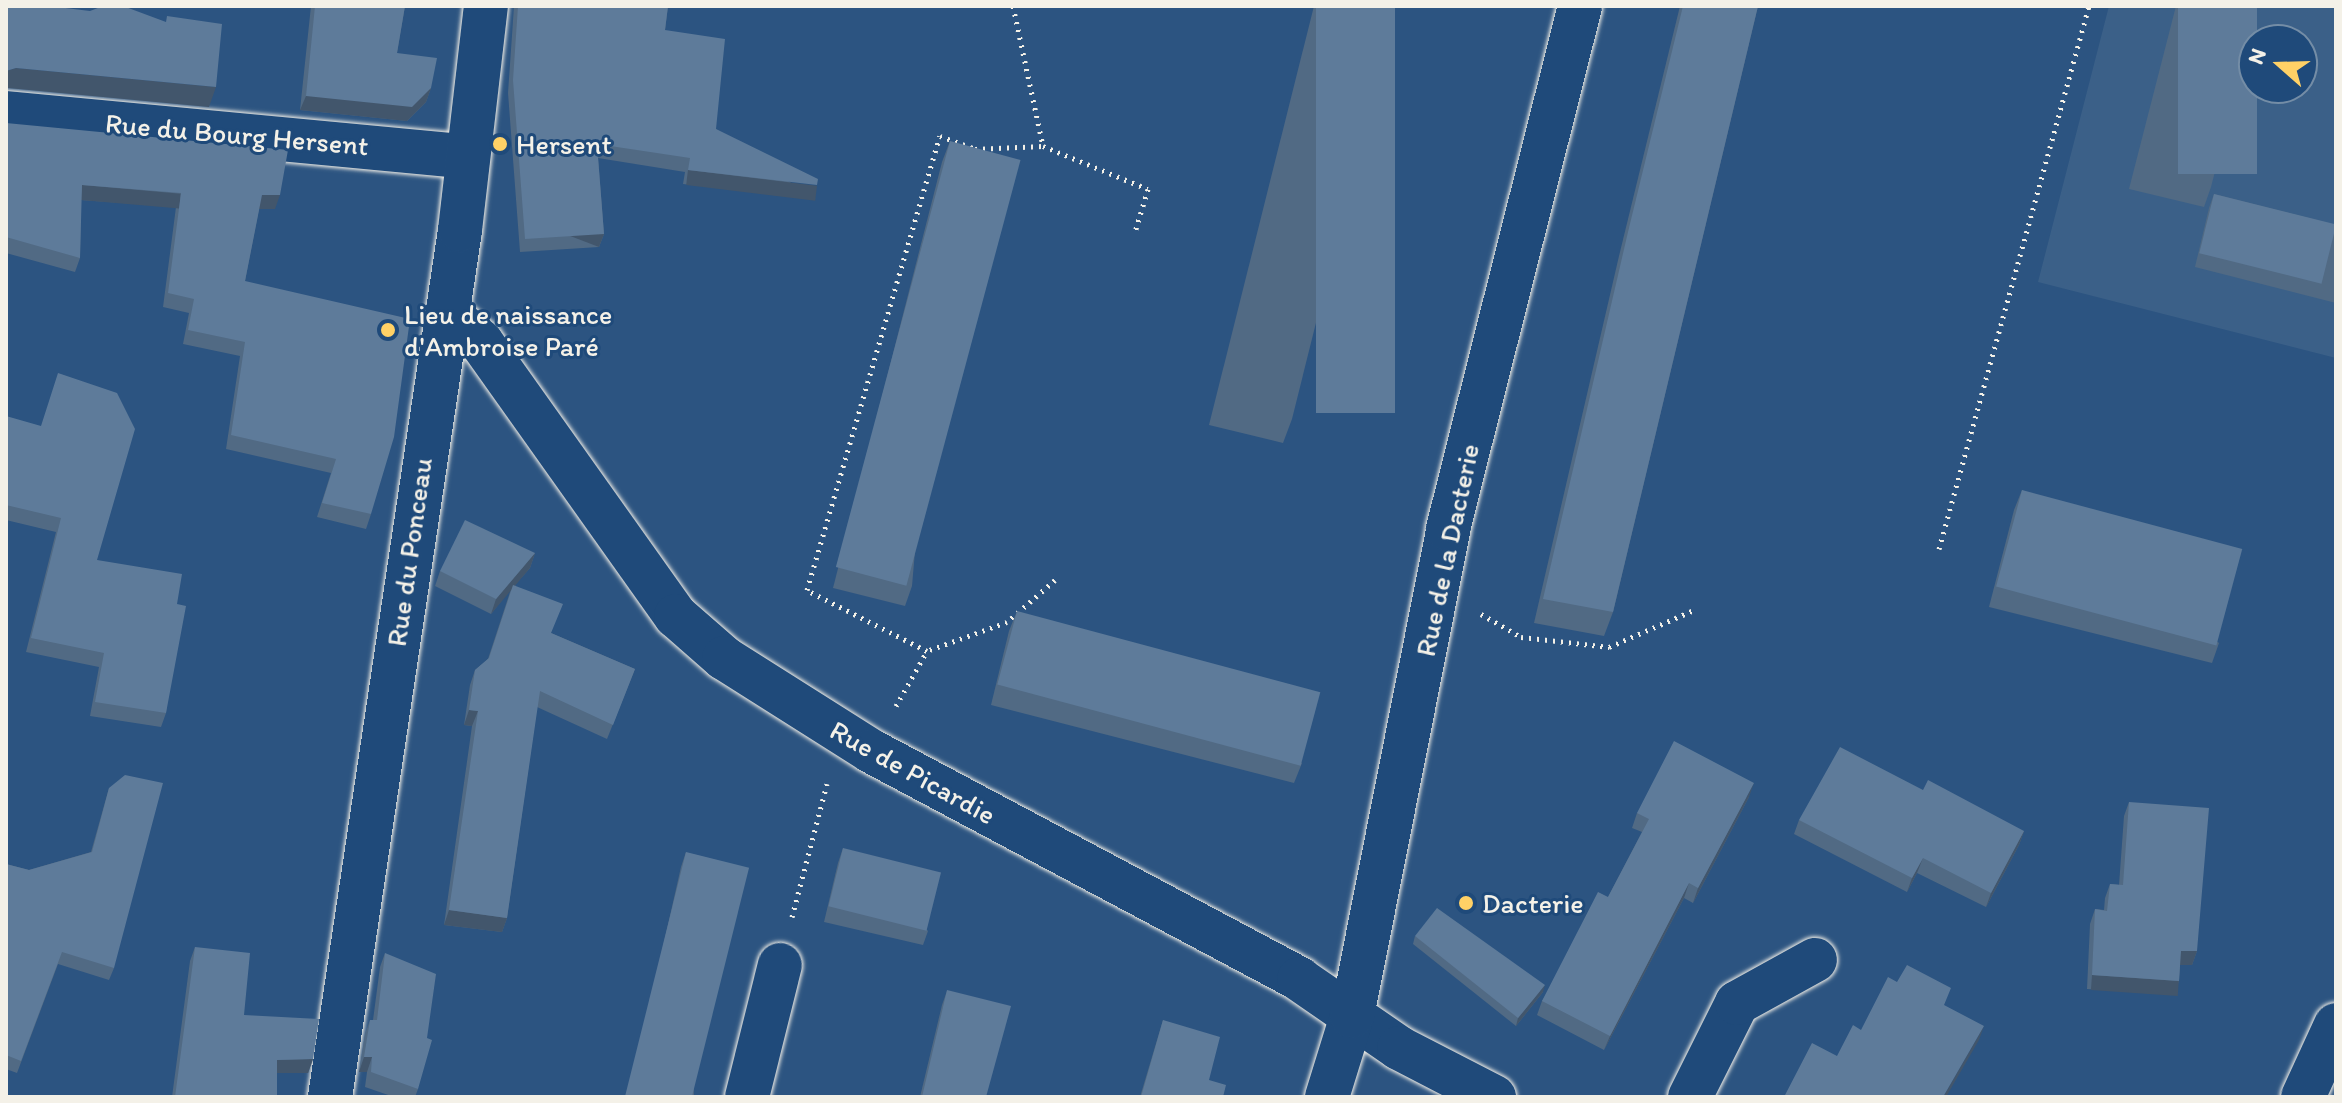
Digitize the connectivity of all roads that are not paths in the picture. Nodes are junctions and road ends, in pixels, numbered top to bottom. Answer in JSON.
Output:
{"nodes":[{"id":1,"x":486,"y":6,"type":"edge"},
{"id":2,"x":1580,"y":6,"type":"edge"},
{"id":3,"x":6,"y":113,"type":"edge"},
{"id":4,"x":468,"y":157,"type":"junction"},
{"id":5,"x":447,"y":313,"type":"junction"},
{"id":6,"x":1815,"y":960,"type":"dead end"},
{"id":7,"x":780,"y":965,"type":"road end"},
{"id":8,"x":1352,"y":1016,"type":"junction"},
{"id":9,"x":2333,"y":1037,"type":"edge"},
{"id":10,"x":330,"y":1097,"type":"edge"},
{"id":11,"x":747,"y":1097,"type":"edge"},
{"id":12,"x":1327,"y":1097,"type":"edge"},
{"id":13,"x":1494,"y":1097,"type":"edge"},
{"id":14,"x":1690,"y":1097,"type":"edge"},
{"id":15,"x":2303,"y":1097,"type":"edge"}],
"edges":[{"from":1,"to":4,"type":"street","name":"Rue du Ponceau"},
{"from":2,"to":8,"type":"street","name":"Rue de la Dacterie"},
{"from":3,"to":4,"type":"street","name":"Rue du Bourg Hersent"},
{"from":4,"to":5,"type":"street","name":"Rue du Ponceau"},
{"from":5,"to":8,"type":"street","name":"Rue de Picardie"},
{"from":5,"to":10,"type":"street","name":"Rue du Ponceau"},
{"from":6,"to":14,"type":"street"},
{"from":7,"to":11,"type":"street"},
{"from":8,"to":12,"type":"street","name":"Rue de la Dacterie"},
{"from":8,"to":13,"type":"street","name":"Rue de Picardie"},
{"from":9,"to":15,"type":"street"}]}
